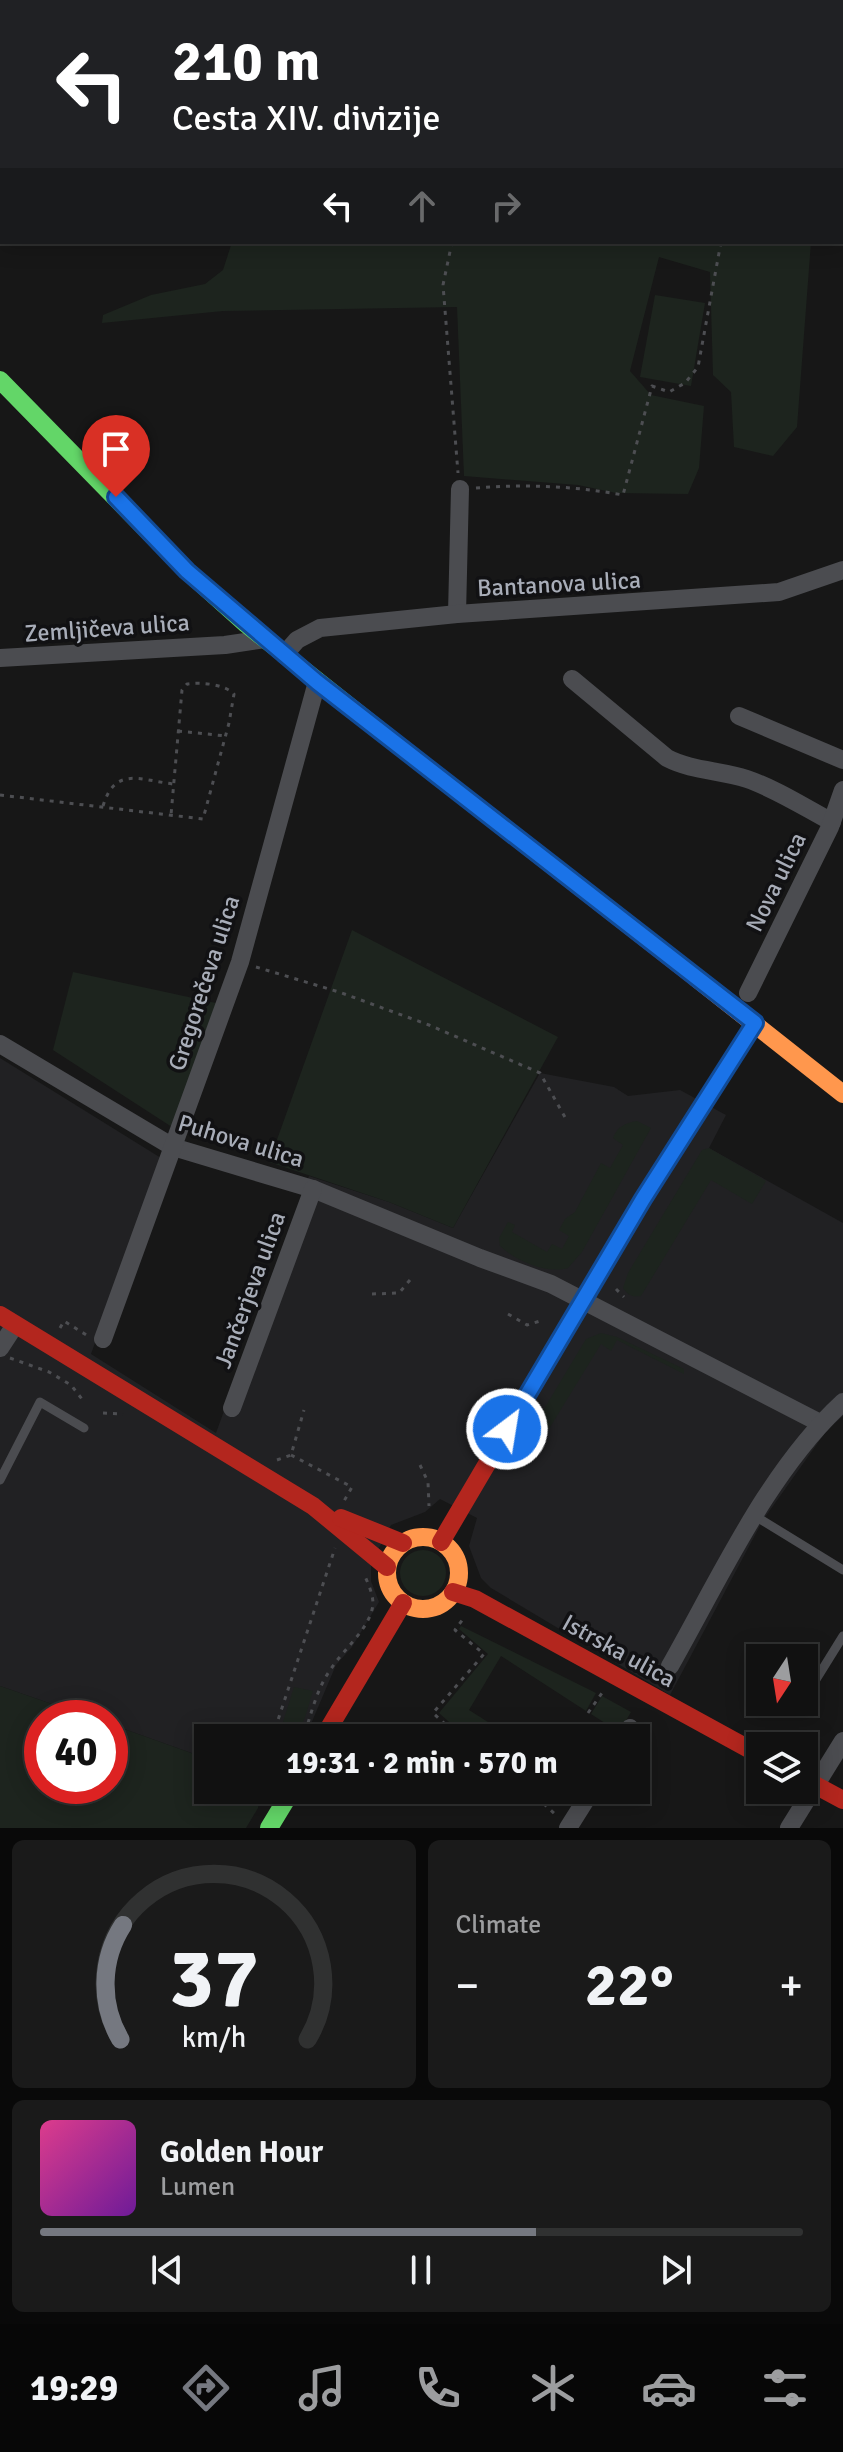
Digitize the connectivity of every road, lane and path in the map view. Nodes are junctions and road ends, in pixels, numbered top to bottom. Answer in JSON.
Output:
{"nodes":[{"id":1,"x":452,"y":244,"type":"edge"},
{"id":2,"x":721,"y":244,"type":"edge"},
{"id":3,"x":0,"y":380,"type":"edge"},
{"id":4,"x":460,"y":489,"type":"junction"},
{"id":5,"x":843,"y":570,"type":"edge"},
{"id":6,"x":457,"y":614,"type":"junction"},
{"id":7,"x":265,"y":639,"type":"junction"},
{"id":8,"x":284,"y":655,"type":"junction"},
{"id":9,"x":0,"y":658,"type":"edge"},
{"id":10,"x":572,"y":679,"type":"dead end"},
{"id":11,"x":317,"y":682,"type":"junction"},
{"id":12,"x":739,"y":716,"type":"dead end"},
{"id":13,"x":177,"y":731,"type":"junction"},
{"id":14,"x":226,"y":736,"type":"junction"},
{"id":15,"x":843,"y":760,"type":"edge"},
{"id":16,"x":173,"y":784,"type":"junction"},
{"id":17,"x":843,"y":790,"type":"edge"},
{"id":18,"x":0,"y":795,"type":"edge"},
{"id":19,"x":103,"y":806,"type":"junction"},
{"id":20,"x":171,"y":815,"type":"junction"},
{"id":21,"x":835,"y":827,"type":"edge"},
{"id":22,"x":240,"y":962,"type":"junction"},
{"id":23,"x":748,"y":993,"type":"dead end"},
{"id":24,"x":755,"y":1023,"type":"junction"},
{"id":25,"x":0,"y":1044,"type":"edge"},
{"id":26,"x":843,"y":1094,"type":"edge"},
{"id":27,"x":566,"y":1119,"type":"dead end"},
{"id":28,"x":173,"y":1147,"type":"junction"},
{"id":29,"x":313,"y":1189,"type":"junction"},
{"id":30,"x":410,"y":1280,"type":"dead end"},
{"id":31,"x":616,"y":1289,"type":"dead end"},
{"id":32,"x":372,"y":1294,"type":"dead end"},
{"id":33,"x":624,"y":1297,"type":"dead end"},
{"id":34,"x":583,"y":1301,"type":"junction"},
{"id":35,"x":508,"y":1314,"type":"dead end"},
{"id":36,"x":8,"y":1320,"type":"edge"},
{"id":37,"x":540,"y":1321,"type":"dead end"},
{"id":38,"x":60,"y":1328,"type":"dead end"},
{"id":39,"x":103,"y":1339,"type":"joint"},
{"id":40,"x":0,"y":1348,"type":"edge"},
{"id":41,"x":17,"y":1362,"type":"dead end"},
{"id":42,"x":843,"y":1402,"type":"edge"},
{"id":43,"x":85,"y":1403,"type":"dead end"},
{"id":44,"x":232,"y":1408,"type":"dead end"},
{"id":45,"x":304,"y":1410,"type":"dead end"},
{"id":46,"x":103,"y":1413,"type":"dead end"},
{"id":47,"x":126,"y":1414,"type":"dead end"},
{"id":48,"x":820,"y":1423,"type":"junction"},
{"id":49,"x":84,"y":1428,"type":"dead end"},
{"id":50,"x":291,"y":1455,"type":"junction"},
{"id":51,"x":277,"y":1460,"type":"dead end"},
{"id":52,"x":420,"y":1465,"type":"dead end"},
{"id":53,"x":0,"y":1480,"type":"edge"},
{"id":54,"x":344,"y":1501,"type":"dead end"},
{"id":55,"x":313,"y":1506,"type":"junction"},
{"id":56,"x":429,"y":1506,"type":"dead end"},
{"id":57,"x":755,"y":1516,"type":"junction"},
{"id":58,"x":441,"y":1542,"type":"junction"},
{"id":59,"x":403,"y":1543,"type":"junction"},
{"id":60,"x":345,"y":1552,"type":"dead end"},
{"id":61,"x":358,"y":1564,"type":"dead end"},
{"id":62,"x":387,"y":1567,"type":"junction"},
{"id":63,"x":843,"y":1570,"type":"edge"},
{"id":64,"x":453,"y":1592,"type":"junction"},
{"id":65,"x":403,"y":1603,"type":"junction"},
{"id":66,"x":463,"y":1619,"type":"dead end"},
{"id":67,"x":843,"y":1636,"type":"edge"},
{"id":68,"x":670,"y":1666,"type":"dead end"},
{"id":69,"x":818,"y":1676,"type":"edge"},
{"id":70,"x":604,"y":1690,"type":"dead end"},
{"id":71,"x":588,"y":1713,"type":"dead end"},
{"id":72,"x":277,"y":1724,"type":"edge"},
{"id":73,"x":307,"y":1724,"type":"edge"},
{"id":74,"x":331,"y":1724,"type":"edge"},
{"id":75,"x":445,"y":1724,"type":"edge"},
{"id":76,"x":843,"y":1741,"type":"edge"},
{"id":77,"x":746,"y":1747,"type":"edge"},
{"id":78,"x":818,"y":1772,"type":"edge"},
{"id":79,"x":818,"y":1786,"type":"edge"},
{"id":80,"x":843,"y":1800,"type":"edge"},
{"id":81,"x":284,"y":1804,"type":"edge"},
{"id":82,"x":543,"y":1804,"type":"edge"},
{"id":83,"x":583,"y":1804,"type":"edge"},
{"id":84,"x":800,"y":1804,"type":"edge"},
{"id":85,"x":269,"y":1828,"type":"edge"},
{"id":86,"x":568,"y":1828,"type":"edge"},
{"id":87,"x":789,"y":1828,"type":"edge"}],
"edges":[{"from":1,"to":4,"type":"path"},
{"from":2,"to":4,"type":"path"},
{"from":3,"to":7,"type":"street"},
{"from":4,"to":6,"type":"street"},
{"from":5,"to":6,"type":"street","name":"Bantanova ulica"},
{"from":6,"to":8,"type":"street","name":"Bantanova ulica"},
{"from":7,"to":8,"type":"street"},
{"from":7,"to":9,"type":"street","name":"Zemljičeva ulica"},
{"from":8,"to":11,"type":"street"},
{"from":10,"to":21,"type":"street"},
{"from":11,"to":22,"type":"street","name":"Gregorečeva ulica"},
{"from":11,"to":24,"type":"street"},
{"from":12,"to":15,"type":"street"},
{"from":13,"to":14,"type":"path"},
{"from":13,"to":14,"type":"path"},
{"from":13,"to":16,"type":"path"},
{"from":14,"to":20,"type":"path"},
{"from":16,"to":19,"type":"path"},
{"from":16,"to":20,"type":"path"},
{"from":17,"to":21,"type":"street","name":"Nova ulica"},
{"from":18,"to":19,"type":"path"},
{"from":19,"to":20,"type":"path"},
{"from":21,"to":23,"type":"street","name":"Nova ulica"},
{"from":22,"to":27,"type":"path"},
{"from":22,"to":28,"type":"street","name":"Gregorečeva ulica"},
{"from":24,"to":26,"type":"street"},
{"from":24,"to":34,"type":"street"},
{"from":25,"to":28,"type":"street","name":"Puhova ulica"},
{"from":28,"to":29,"type":"street","name":"Puhova ulica"},
{"from":28,"to":39,"type":"street","name":"Gregorečeva ulica"},
{"from":29,"to":34,"type":"street","name":"Puhova ulica"},
{"from":29,"to":44,"type":"street","name":"Jančerjeva ulica"},
{"from":30,"to":32,"type":"path"},
{"from":31,"to":33,"type":"path"},
{"from":34,"to":48,"type":"street"},
{"from":34,"to":58,"type":"street"},
{"from":35,"to":37,"type":"path"},
{"from":36,"to":40,"type":"street"},
{"from":36,"to":55,"type":"street"},
{"from":38,"to":39,"type":"path"},
{"from":41,"to":43,"type":"path"},
{"from":42,"to":48,"type":"street","name":"Istrska ulica"},
{"from":45,"to":50,"type":"path"},
{"from":46,"to":47,"type":"path"},
{"from":48,"to":57,"type":"street","name":"Istrska ulica"},
{"from":49,"to":53,"type":"lane"},
{"from":50,"to":51,"type":"path"},
{"from":50,"to":54,"type":"path"},
{"from":52,"to":56,"type":"path"},
{"from":55,"to":59,"type":"street"},
{"from":55,"to":62,"type":"street"},
{"from":57,"to":63,"type":"lane"},
{"from":57,"to":68,"type":"street","name":"Istrska ulica"},
{"from":58,"to":59,"type":"street"},
{"from":58,"to":64,"type":"street"},
{"from":59,"to":62,"type":"street"},
{"from":60,"to":72,"type":"path"},
{"from":61,"to":73,"type":"path"},
{"from":62,"to":65,"type":"street"},
{"from":64,"to":65,"type":"street"},
{"from":64,"to":77,"type":"street","name":"Istrska ulica"},
{"from":65,"to":74,"type":"street"},
{"from":66,"to":75,"type":"path"},
{"from":67,"to":69,"type":"lane"},
{"from":70,"to":71,"type":"path"},
{"from":76,"to":78,"type":"street"},
{"from":79,"to":80,"type":"street"},
{"from":81,"to":85,"type":"street"},
{"from":82,"to":86,"type":"path"},
{"from":83,"to":86,"type":"street"},
{"from":84,"to":87,"type":"street"}]}
